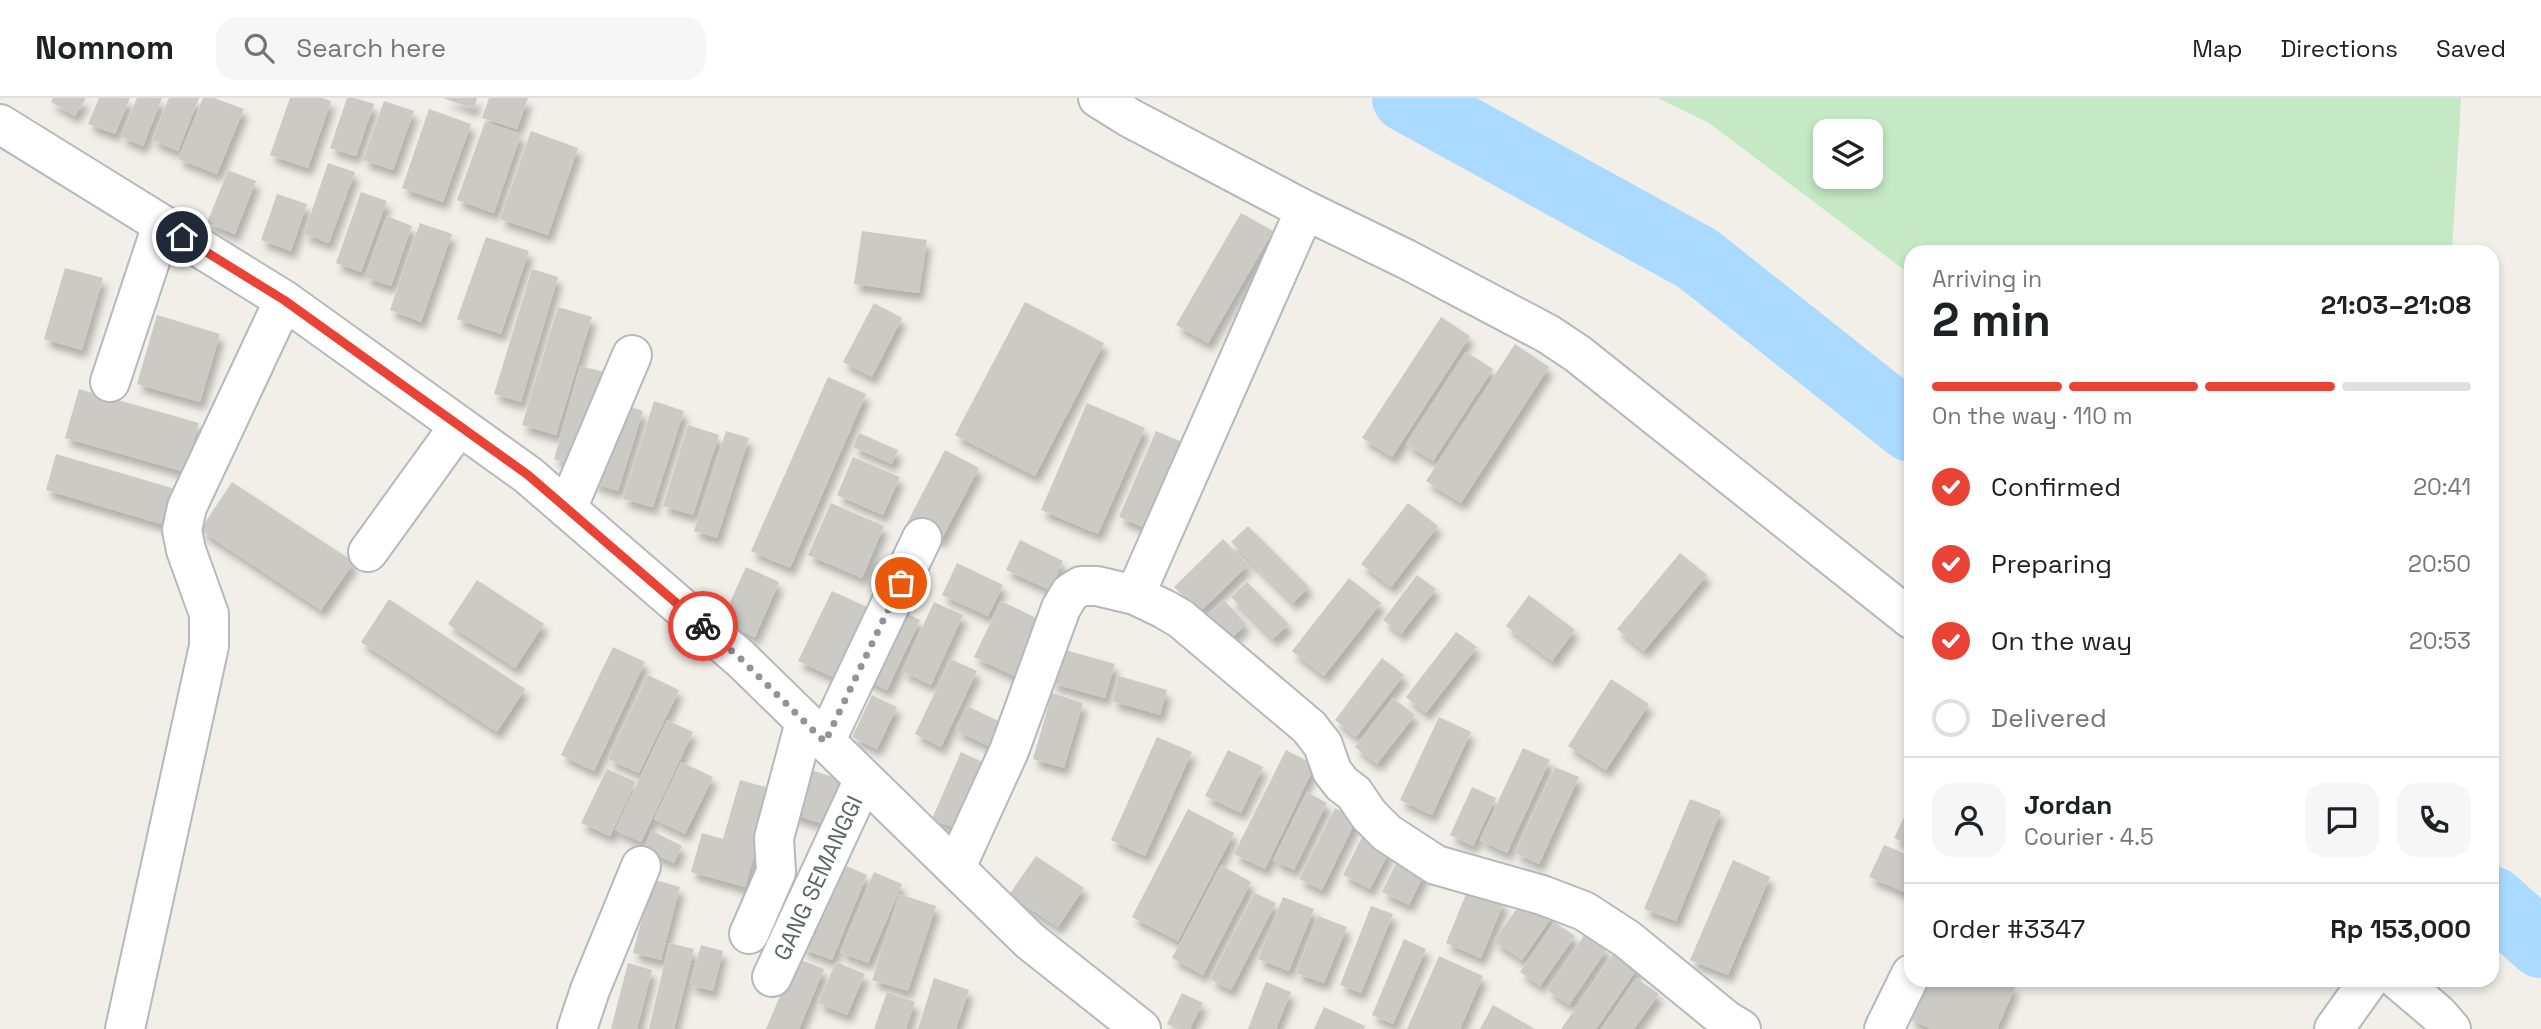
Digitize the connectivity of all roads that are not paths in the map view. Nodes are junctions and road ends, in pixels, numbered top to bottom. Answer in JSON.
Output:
{"nodes":[{"id":1,"x":1098,"y":98,"type":"edge"},
{"id":2,"x":0,"y":124,"type":"edge"},
{"id":3,"x":1305,"y":211,"type":"junction"},
{"id":4,"x":162,"y":225,"type":"junction"},
{"id":5,"x":284,"y":300,"type":"junction"},
{"id":6,"x":632,"y":355,"type":"dead end"},
{"id":7,"x":110,"y":382,"type":"dead end"},
{"id":8,"x":459,"y":426,"type":"junction"},
{"id":9,"x":567,"y":509,"type":"junction"},
{"id":10,"x":922,"y":538,"type":"dead end"},
{"id":11,"x":368,"y":552,"type":"dead end"},
{"id":12,"x":1135,"y":595,"type":"junction"},
{"id":13,"x":1904,"y":613,"type":"edge"},
{"id":14,"x":815,"y":732,"type":"junction"},
{"id":15,"x":864,"y":779,"type":"junction"},
{"id":16,"x":641,"y":866,"type":"dead end"},
{"id":17,"x":956,"y":867,"type":"junction"},
{"id":18,"x":749,"y":934,"type":"dead end"},
{"id":19,"x":772,"y":977,"type":"dead end"},
{"id":20,"x":1905,"y":987,"type":"edge"},
{"id":21,"x":2364,"y":987,"type":"edge"},
{"id":22,"x":2406,"y":987,"type":"edge"},
{"id":23,"x":125,"y":1029,"type":"edge"},
{"id":24,"x":577,"y":1029,"type":"edge"},
{"id":25,"x":1141,"y":1029,"type":"edge"},
{"id":26,"x":1741,"y":1029,"type":"edge"},
{"id":27,"x":1884,"y":1029,"type":"edge"},
{"id":28,"x":2334,"y":1029,"type":"edge"},
{"id":29,"x":2451,"y":1029,"type":"edge"}],
"edges":[{"from":1,"to":3,"type":"street"},
{"from":2,"to":4,"type":"street"},
{"from":3,"to":12,"type":"street"},
{"from":3,"to":13,"type":"street"},
{"from":4,"to":5,"type":"street"},
{"from":4,"to":7,"type":"street"},
{"from":5,"to":8,"type":"street"},
{"from":5,"to":23,"type":"street"},
{"from":6,"to":9,"type":"street"},
{"from":8,"to":9,"type":"street"},
{"from":8,"to":11,"type":"street"},
{"from":9,"to":14,"type":"street"},
{"from":10,"to":14,"type":"street"},
{"from":12,"to":17,"type":"street"},
{"from":12,"to":26,"type":"street"},
{"from":14,"to":15,"type":"street"},
{"from":14,"to":18,"type":"street"},
{"from":15,"to":17,"type":"street"},
{"from":15,"to":19,"type":"street","name":"GANG SEMANGGI"},
{"from":16,"to":24,"type":"street"},
{"from":17,"to":25,"type":"street"},
{"from":20,"to":27,"type":"street"},
{"from":21,"to":28,"type":"street"},
{"from":22,"to":29,"type":"street"}]}
